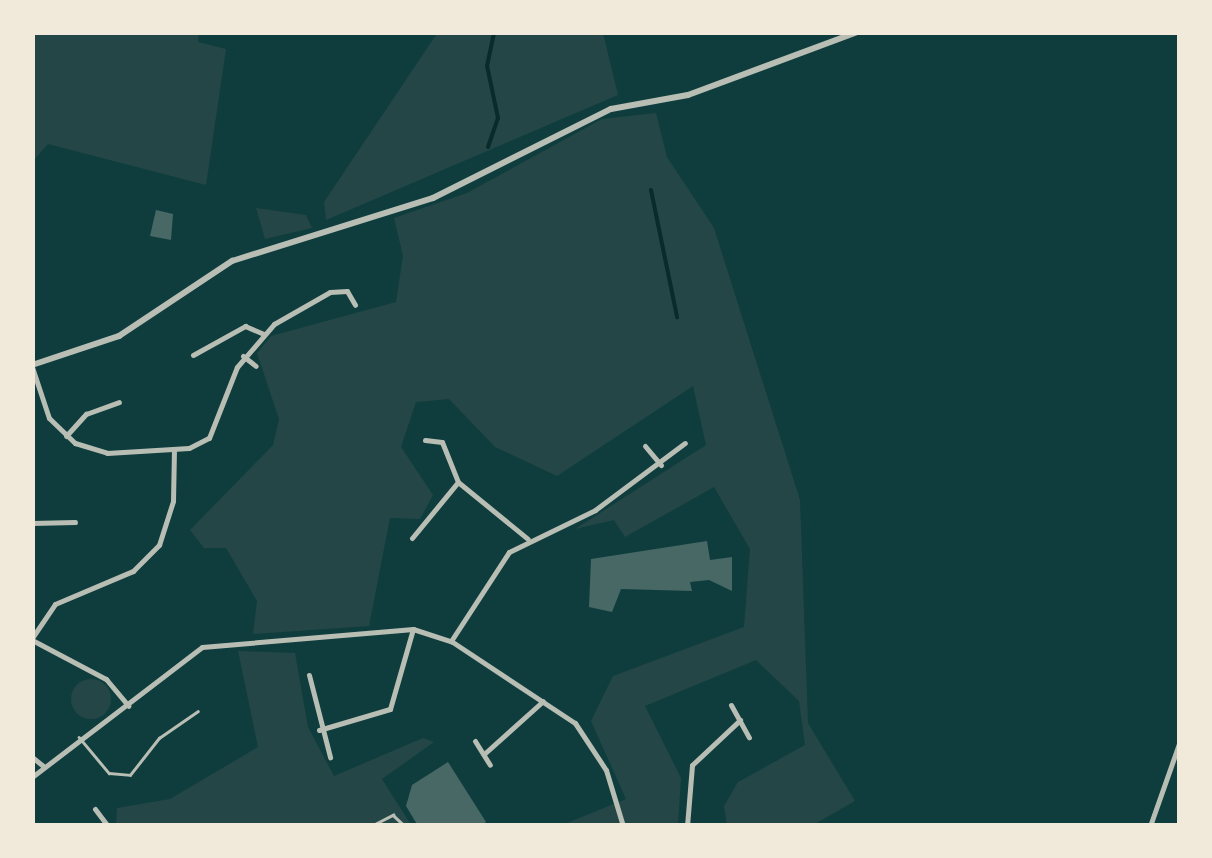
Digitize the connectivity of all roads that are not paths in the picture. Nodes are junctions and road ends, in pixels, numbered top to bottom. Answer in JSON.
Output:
{"nodes":[{"id":1,"x":857,"y":32,"type":"edge"},
{"id":2,"x":355,"y":305,"type":"dead end"},
{"id":3,"x":264,"y":334,"type":"junction"},
{"id":4,"x":193,"y":355,"type":"dead end"},
{"id":5,"x":243,"y":356,"type":"junction"},
{"id":6,"x":32,"y":366,"type":"edge"},
{"id":7,"x":256,"y":366,"type":"dead end"},
{"id":8,"x":119,"y":402,"type":"dead end"},
{"id":9,"x":66,"y":436,"type":"junction"},
{"id":10,"x":426,"y":440,"type":"dead end"},
{"id":11,"x":685,"y":443,"type":"dead end"},
{"id":12,"x":645,"y":446,"type":"dead end"},
{"id":13,"x":174,"y":449,"type":"junction"},
{"id":14,"x":661,"y":465,"type":"junction"},
{"id":15,"x":458,"y":482,"type":"junction"},
{"id":16,"x":75,"y":522,"type":"dead end"},
{"id":17,"x":32,"y":523,"type":"edge"},
{"id":18,"x":412,"y":538,"type":"dead end"},
{"id":19,"x":528,"y":538,"type":"junction"},
{"id":20,"x":413,"y":630,"type":"junction"},
{"id":21,"x":32,"y":639,"type":"edge"},
{"id":22,"x":451,"y":642,"type":"junction"},
{"id":23,"x":309,"y":675,"type":"dead end"},
{"id":24,"x":542,"y":701,"type":"junction"},
{"id":25,"x":731,"y":704,"type":"dead end"},
{"id":26,"x":129,"y":706,"type":"junction"},
{"id":27,"x":198,"y":712,"type":"dead end"},
{"id":28,"x":740,"y":720,"type":"junction"},
{"id":29,"x":318,"y":730,"type":"junction"},
{"id":30,"x":750,"y":737,"type":"dead end"},
{"id":31,"x":79,"y":738,"type":"junction"},
{"id":32,"x":1180,"y":741,"type":"edge"},
{"id":33,"x":475,"y":742,"type":"dead end"},
{"id":34,"x":484,"y":754,"type":"junction"},
{"id":35,"x":330,"y":756,"type":"dead end"},
{"id":36,"x":32,"y":757,"type":"edge"},
{"id":37,"x":490,"y":765,"type":"dead end"},
{"id":38,"x":42,"y":766,"type":"junction"},
{"id":39,"x":32,"y":777,"type":"edge"},
{"id":40,"x":95,"y":809,"type":"dead end"},
{"id":41,"x":108,"y":826,"type":"edge"},
{"id":42,"x":371,"y":826,"type":"edge"},
{"id":43,"x":405,"y":826,"type":"edge"},
{"id":44,"x":623,"y":826,"type":"edge"},
{"id":45,"x":687,"y":826,"type":"edge"},
{"id":46,"x":1150,"y":826,"type":"edge"}],
"edges":[{"from":1,"to":6,"type":"street"},
{"from":2,"to":3,"type":"street"},
{"from":3,"to":4,"type":"street"},
{"from":3,"to":5,"type":"street"},
{"from":5,"to":7,"type":"street"},
{"from":5,"to":13,"type":"street"},
{"from":6,"to":9,"type":"street"},
{"from":8,"to":9,"type":"street"},
{"from":9,"to":13,"type":"street"},
{"from":10,"to":15,"type":"street"},
{"from":11,"to":14,"type":"street"},
{"from":12,"to":14,"type":"street"},
{"from":13,"to":21,"type":"street"},
{"from":14,"to":19,"type":"street"},
{"from":15,"to":18,"type":"street"},
{"from":15,"to":19,"type":"street"},
{"from":16,"to":17,"type":"street"},
{"from":19,"to":22,"type":"street"},
{"from":20,"to":22,"type":"street"},
{"from":20,"to":26,"type":"street"},
{"from":20,"to":29,"type":"street"},
{"from":21,"to":26,"type":"street"},
{"from":22,"to":24,"type":"street"},
{"from":23,"to":29,"type":"street"},
{"from":24,"to":34,"type":"street"},
{"from":24,"to":44,"type":"street"},
{"from":25,"to":28,"type":"street"},
{"from":26,"to":31,"type":"street"},
{"from":27,"to":31,"type":"lane"},
{"from":28,"to":30,"type":"street"},
{"from":28,"to":45,"type":"street"},
{"from":29,"to":35,"type":"street"},
{"from":31,"to":38,"type":"street"},
{"from":32,"to":46,"type":"street"},
{"from":33,"to":34,"type":"street"},
{"from":34,"to":37,"type":"street"},
{"from":36,"to":38,"type":"street"},
{"from":38,"to":39,"type":"street"},
{"from":40,"to":41,"type":"street"},
{"from":42,"to":43,"type":"lane"}]}
